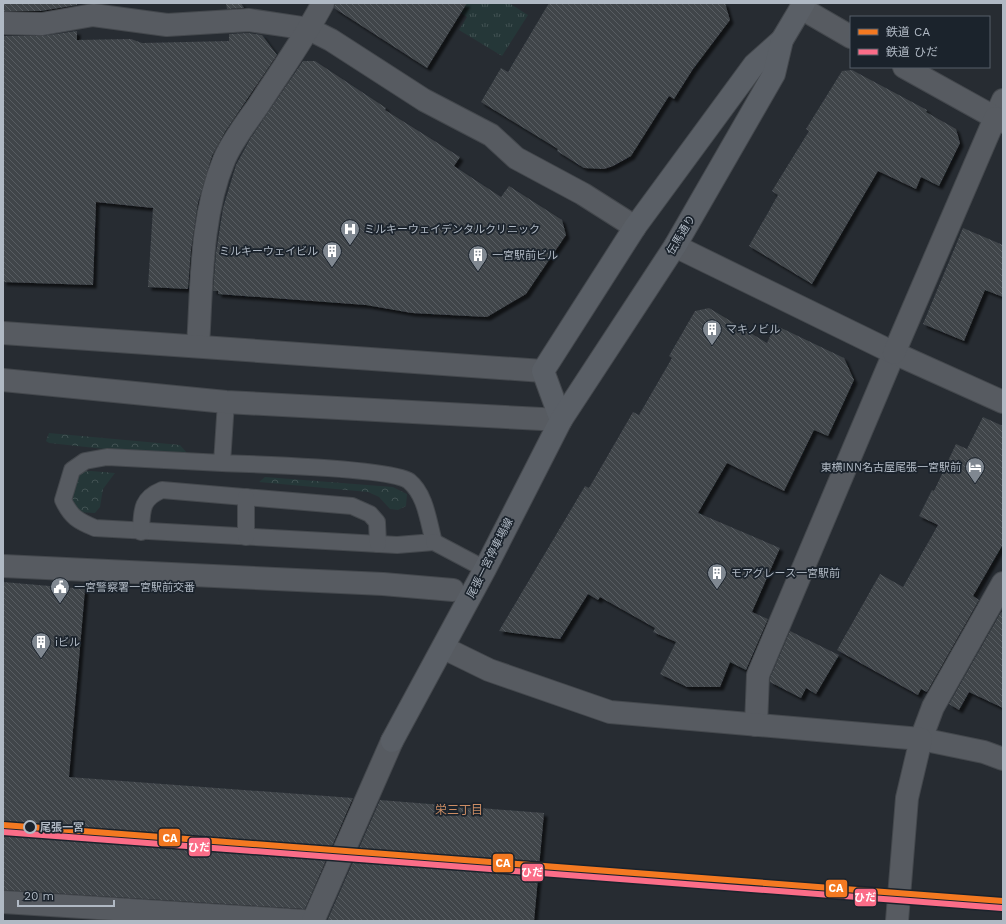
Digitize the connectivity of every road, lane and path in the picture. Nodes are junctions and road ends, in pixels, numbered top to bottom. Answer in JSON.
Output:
{"nodes":[{"id":1,"x":323,"y":3,"type":"edge"},
{"id":2,"x":798,"y":5,"type":"edge"},
{"id":3,"x":93,"y":9,"type":"edge"},
{"id":4,"x":3,"y":23,"type":"edge"},
{"id":5,"x":309,"y":29,"type":"junction"},
{"id":6,"x":850,"y":36,"type":"edge"},
{"id":7,"x":782,"y":40,"type":"junction"},
{"id":8,"x":906,"y":68,"type":"edge"},
{"id":9,"x":1000,"y":114,"type":"edge"},
{"id":10,"x":635,"y":227,"type":"junction"},
{"id":11,"x":675,"y":246,"type":"junction"},
{"id":12,"x":3,"y":333,"type":"edge"},
{"id":13,"x":198,"y":346,"type":"junction"},
{"id":14,"x":894,"y":353,"type":"junction"},
{"id":15,"x":544,"y":371,"type":"junction"},
{"id":16,"x":3,"y":380,"type":"edge"},
{"id":17,"x":226,"y":402,"type":"junction"},
{"id":18,"x":1003,"y":402,"type":"edge"},
{"id":19,"x":561,"y":420,"type":"junction"},
{"id":20,"x":222,"y":463,"type":"junction"},
{"id":21,"x":246,"y":497,"type":"junction"},
{"id":22,"x":141,"y":532,"type":"junction"},
{"id":23,"x":246,"y":537,"type":"junction"},
{"id":24,"x":434,"y":542,"type":"junction"},
{"id":25,"x":378,"y":544,"type":"junction"},
{"id":26,"x":3,"y":566,"type":"edge"},
{"id":27,"x":485,"y":569,"type":"junction"},
{"id":28,"x":1003,"y":583,"type":"edge"},
{"id":29,"x":453,"y":590,"type":"dead end"},
{"id":30,"x":444,"y":648,"type":"junction"},
{"id":31,"x":756,"y":725,"type":"junction"},
{"id":32,"x":921,"y":739,"type":"junction"},
{"id":33,"x":392,"y":741,"type":"joint"},
{"id":34,"x":1003,"y":759,"type":"edge"},
{"id":35,"x":3,"y":902,"type":"edge"},
{"id":36,"x":303,"y":921,"type":"edge"},
{"id":37,"x":313,"y":921,"type":"edge"},
{"id":38,"x":897,"y":921,"type":"edge"}],
"edges":[{"from":1,"to":5,"type":"street"},
{"from":2,"to":6,"type":"street"},
{"from":2,"to":7,"type":"main road","name":"伝馬通り"},
{"from":3,"to":4,"type":"street"},
{"from":3,"to":5,"type":"street"},
{"from":5,"to":10,"type":"street"},
{"from":5,"to":13,"type":"street"},
{"from":7,"to":10,"type":"main road","name":"伝馬通り"},
{"from":7,"to":11,"type":"main road","name":"伝馬通り"},
{"from":8,"to":9,"type":"street"},
{"from":9,"to":14,"type":"street"},
{"from":10,"to":15,"type":"main road","name":"伝馬通り"},
{"from":11,"to":14,"type":"street"},
{"from":11,"to":19,"type":"main road","name":"伝馬通り"},
{"from":12,"to":13,"type":"street"},
{"from":13,"to":15,"type":"street"},
{"from":14,"to":18,"type":"street"},
{"from":14,"to":31,"type":"street"},
{"from":15,"to":19,"type":"main road"},
{"from":16,"to":17,"type":"street"},
{"from":17,"to":19,"type":"street"},
{"from":17,"to":20,"type":"lane"},
{"from":19,"to":27,"type":"main road","name":"尾張一宮停車場線"},
{"from":20,"to":22,"type":"lane"},
{"from":20,"to":24,"type":"lane"},
{"from":21,"to":22,"type":"lane"},
{"from":21,"to":23,"type":"lane"},
{"from":21,"to":25,"type":"lane"},
{"from":22,"to":23,"type":"lane"},
{"from":23,"to":25,"type":"lane"},
{"from":24,"to":25,"type":"lane"},
{"from":24,"to":27,"type":"lane"},
{"from":26,"to":29,"type":"street"},
{"from":27,"to":30,"type":"main road","name":"尾張一宮停車場線"},
{"from":28,"to":32,"type":"street"},
{"from":30,"to":31,"type":"street"},
{"from":30,"to":33,"type":"main road","name":"尾張一宮停車場線"},
{"from":31,"to":32,"type":"street"},
{"from":32,"to":34,"type":"street"},
{"from":32,"to":38,"type":"street"},
{"from":33,"to":37,"type":"street"},
{"from":35,"to":36,"type":"street"}]}
